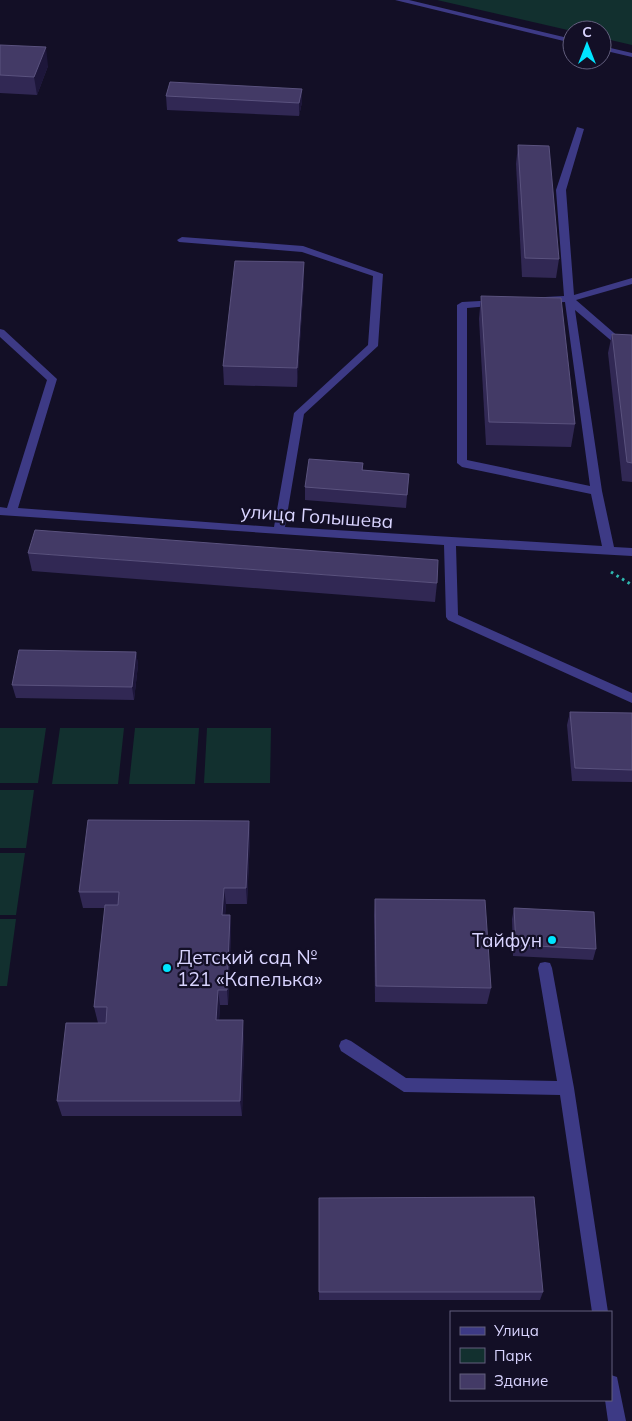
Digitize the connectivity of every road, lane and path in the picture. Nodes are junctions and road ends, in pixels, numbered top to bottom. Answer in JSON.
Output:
{"nodes":[{"id":1,"x":399,"y":0,"type":"edge"},
{"id":2,"x":562,"y":39,"type":"edge"},
{"id":3,"x":612,"y":50,"type":"edge"},
{"id":4,"x":632,"y":55,"type":"edge"},
{"id":5,"x":580,"y":129,"type":"dead end"},
{"id":6,"x":182,"y":240,"type":"dead end"},
{"id":7,"x":632,"y":281,"type":"edge"},
{"id":8,"x":569,"y":299,"type":"junction"},
{"id":9,"x":530,"y":301,"type":"edge"},
{"id":10,"x":511,"y":302,"type":"edge"},
{"id":11,"x":0,"y":332,"type":"edge"},
{"id":12,"x":632,"y":344,"type":"edge"},
{"id":13,"x":596,"y":491,"type":"junction"},
{"id":14,"x":6,"y":511,"type":"edge"},
{"id":15,"x":279,"y":531,"type":"junction"},
{"id":16,"x":450,"y":542,"type":"junction"},
{"id":17,"x":609,"y":552,"type":"junction"},
{"id":18,"x":632,"y":552,"type":"edge"},
{"id":19,"x":632,"y":698,"type":"edge"},
{"id":20,"x":545,"y":968,"type":"dead end"},
{"id":21,"x":346,"y":1046,"type":"dead end"},
{"id":22,"x":566,"y":1088,"type":"junction"},
{"id":23,"x":600,"y":1311,"type":"edge"},
{"id":24,"x":612,"y":1391,"type":"edge"},
{"id":25,"x":616,"y":1421,"type":"edge"}],
"edges":[{"from":1,"to":2,"type":"street"},
{"from":3,"to":4,"type":"street"},
{"from":5,"to":8,"type":"street"},
{"from":6,"to":15,"type":"street"},
{"from":7,"to":8,"type":"street"},
{"from":8,"to":9,"type":"street"},
{"from":8,"to":12,"type":"street"},
{"from":8,"to":13,"type":"street"},
{"from":10,"to":13,"type":"street"},
{"from":11,"to":14,"type":"street"},
{"from":13,"to":17,"type":"street"},
{"from":14,"to":15,"type":"street","name":"улица Голышева"},
{"from":15,"to":16,"type":"street","name":"улица Голышева"},
{"from":16,"to":17,"type":"street","name":"улица Голышева"},
{"from":16,"to":19,"type":"street"},
{"from":17,"to":18,"type":"street","name":"улица Голышева"},
{"from":20,"to":22,"type":"street"},
{"from":21,"to":22,"type":"street"},
{"from":22,"to":23,"type":"street"},
{"from":24,"to":25,"type":"street"}]}
